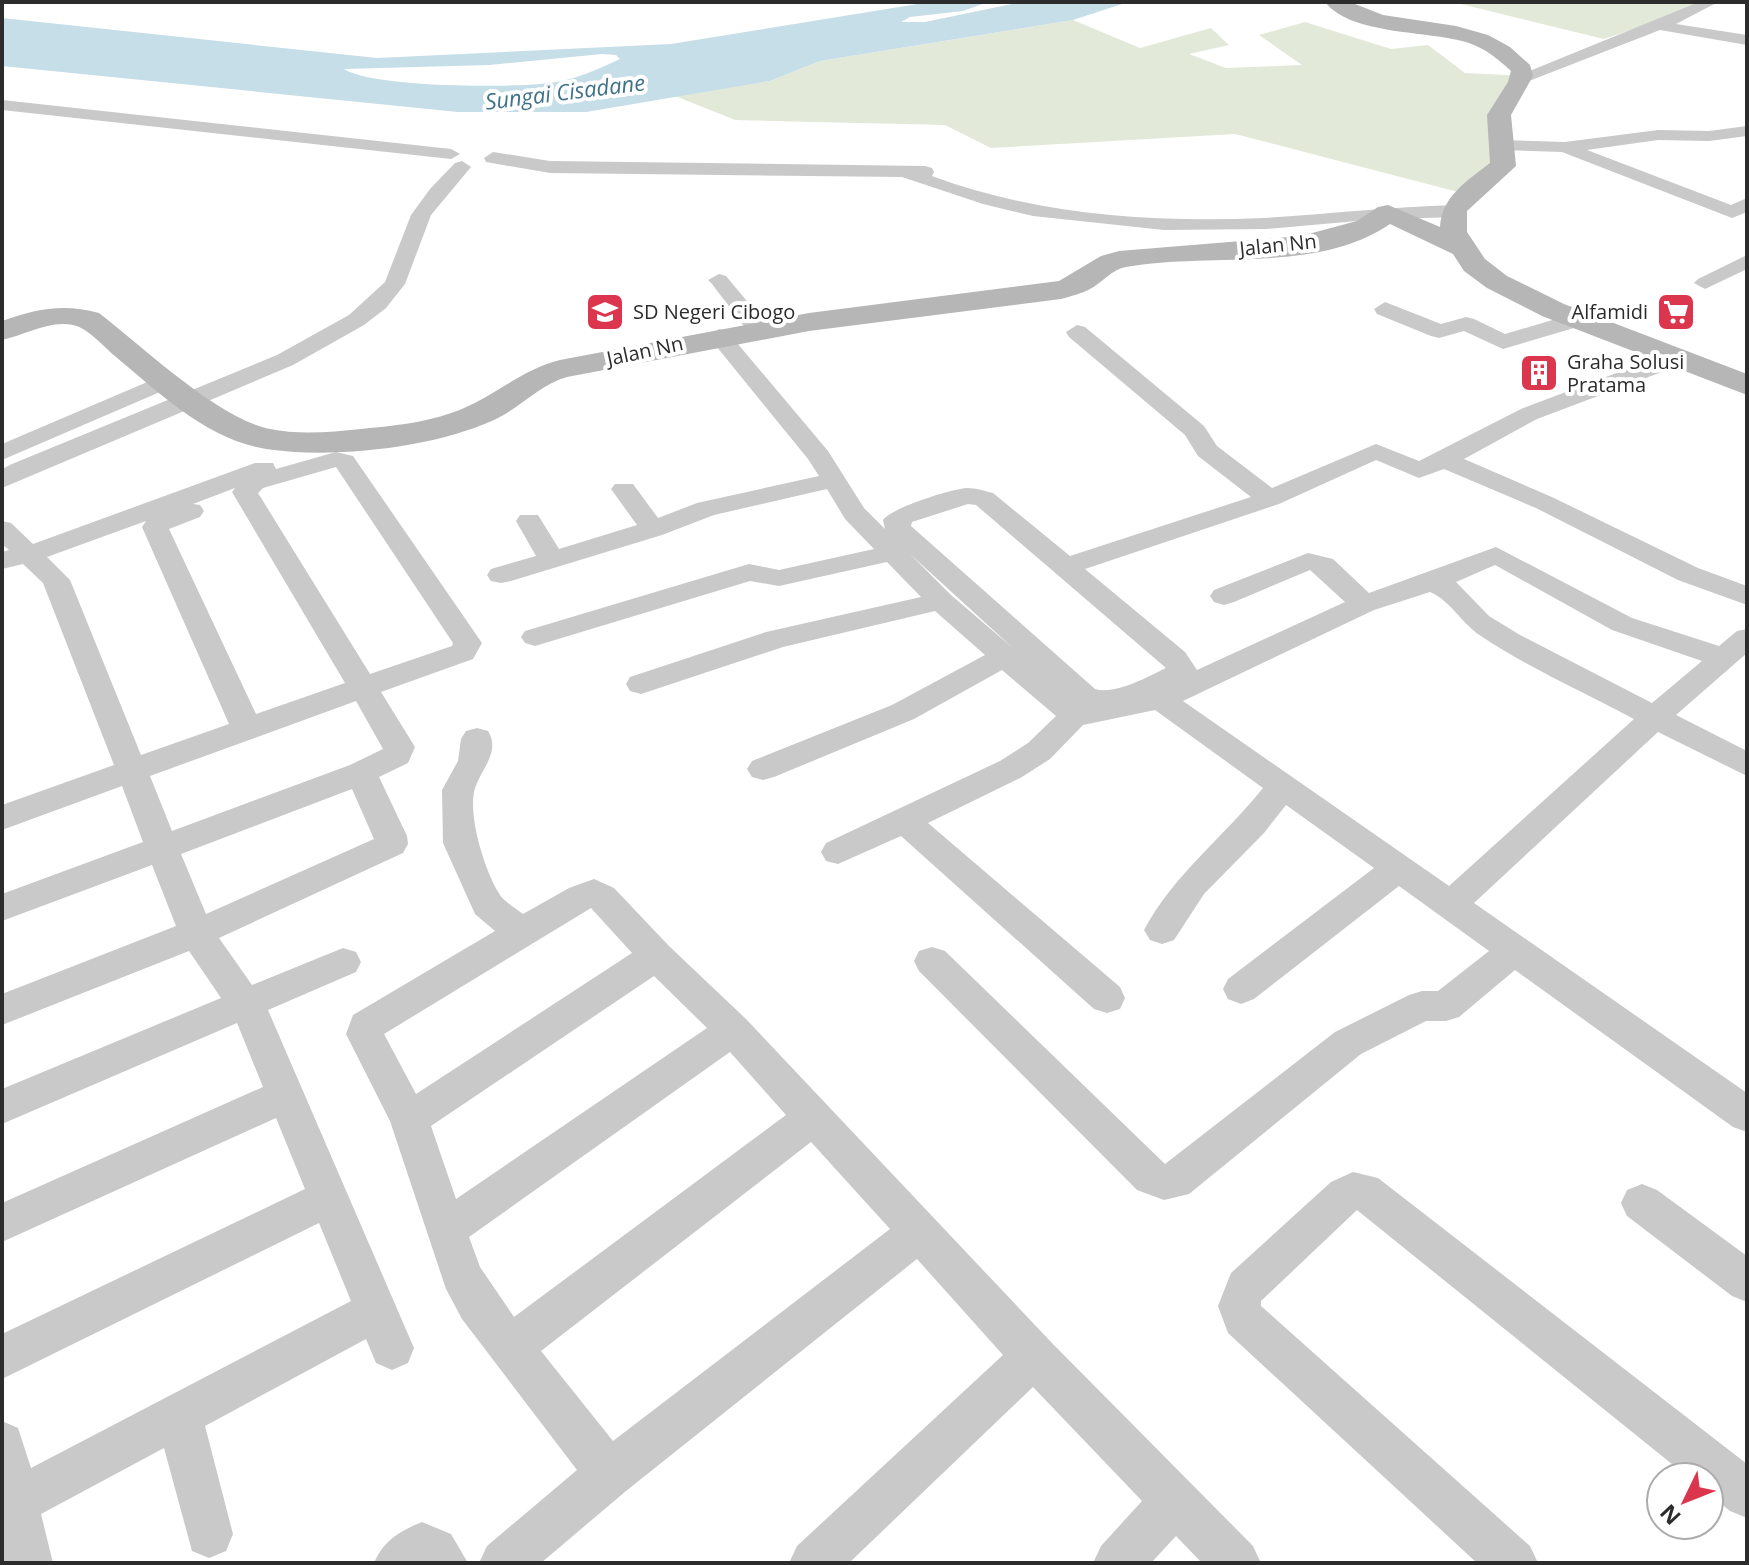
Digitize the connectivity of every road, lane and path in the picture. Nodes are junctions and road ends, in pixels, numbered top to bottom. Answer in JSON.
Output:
{"nodes":[{"id":1,"x":1335,"y":2,"type":"edge"},
{"id":2,"x":1711,"y":2,"type":"edge"},
{"id":3,"x":1662,"y":26,"type":"junction"},
{"id":4,"x":1747,"y":40,"type":"edge"},
{"id":5,"x":1523,"y":77,"type":"junction"},
{"id":6,"x":2,"y":105,"type":"edge"},
{"id":7,"x":1747,"y":131,"type":"edge"},
{"id":8,"x":1501,"y":145,"type":"junction"},
{"id":9,"x":1565,"y":147,"type":"junction"},
{"id":10,"x":470,"y":155,"type":"junction"},
{"id":11,"x":905,"y":172,"type":"junction"},
{"id":12,"x":960,"y":173,"type":"dead end"},
{"id":13,"x":1747,"y":204,"type":"edge"},
{"id":14,"x":1454,"y":211,"type":"junction"},
{"id":15,"x":1388,"y":213,"type":"junction"},
{"id":16,"x":1461,"y":248,"type":"junction"},
{"id":17,"x":1747,"y":261,"type":"edge"},
{"id":18,"x":719,"y":280,"type":"dead end"},
{"id":19,"x":1705,"y":283,"type":"dead end"},
{"id":20,"x":1385,"y":309,"type":"dead end"},
{"id":21,"x":1576,"y":320,"type":"junction"},
{"id":22,"x":758,"y":329,"type":"junction"},
{"id":23,"x":2,"y":331,"type":"edge"},
{"id":24,"x":1077,"y":332,"type":"dead end"},
{"id":25,"x":719,"y":336,"type":"junction"},
{"id":26,"x":1675,"y":359,"type":"junction"},
{"id":27,"x":1747,"y":385,"type":"edge"},
{"id":28,"x":177,"y":394,"type":"junction"},
{"id":29,"x":325,"y":440,"type":"junction"},
{"id":30,"x":1444,"y":460,"type":"junction"},
{"id":31,"x":7,"y":464,"type":"edge"},
{"id":32,"x":835,"y":480,"type":"junction"},
{"id":33,"x":624,"y":489,"type":"dead end"},
{"id":34,"x":245,"y":492,"type":"junction"},
{"id":35,"x":1270,"y":499,"type":"junction"},
{"id":36,"x":529,"y":521,"type":"dead end"},
{"id":37,"x":2,"y":529,"type":"edge"},
{"id":38,"x":653,"y":529,"type":"junction"},
{"id":39,"x":893,"y":553,"type":"junction"},
{"id":40,"x":552,"y":559,"type":"junction"},
{"id":41,"x":2,"y":561,"type":"edge"},
{"id":42,"x":1068,"y":566,"type":"junction"},
{"id":43,"x":501,"y":575,"type":"dead end"},
{"id":44,"x":1432,"y":582,"type":"junction"},
{"id":45,"x":1224,"y":596,"type":"dead end"},
{"id":46,"x":1747,"y":596,"type":"edge"},
{"id":47,"x":941,"y":601,"type":"junction"},
{"id":48,"x":1364,"y":604,"type":"junction"},
{"id":49,"x":535,"y":637,"type":"dead end"},
{"id":50,"x":1747,"y":638,"type":"edge"},
{"id":51,"x":1005,"y":656,"type":"junction"},
{"id":52,"x":1723,"y":659,"type":"junction"},
{"id":53,"x":641,"y":684,"type":"dead end"},
{"id":54,"x":362,"y":687,"type":"junction"},
{"id":55,"x":1154,"y":693,"type":"junction"},
{"id":56,"x":1076,"y":714,"type":"junction"},
{"id":57,"x":1655,"y":717,"type":"junction"},
{"id":58,"x":247,"y":729,"type":"junction"},
{"id":59,"x":477,"y":739,"type":"dead end"},
{"id":60,"x":1747,"y":765,"type":"edge"},
{"id":61,"x":763,"y":769,"type":"dead end"},
{"id":62,"x":131,"y":770,"type":"junction"},
{"id":63,"x":361,"y":773,"type":"junction"},
{"id":64,"x":1282,"y":787,"type":"junction"},
{"id":65,"x":2,"y":818,"type":"edge"},
{"id":66,"x":904,"y":820,"type":"junction"},
{"id":67,"x":161,"y":848,"type":"junction"},
{"id":68,"x":838,"y":852,"type":"dead end"},
{"id":69,"x":1399,"y":868,"type":"junction"},
{"id":70,"x":1451,"y":904,"type":"junction"},
{"id":71,"x":2,"y":908,"type":"edge"},
{"id":72,"x":1162,"y":930,"type":"dead end"},
{"id":73,"x":196,"y":933,"type":"junction"},
{"id":74,"x":522,"y":933,"type":"junction"},
{"id":75,"x":1515,"y":950,"type":"junction"},
{"id":76,"x":656,"y":956,"type":"junction"},
{"id":77,"x":932,"y":961,"type":"dead end"},
{"id":78,"x":343,"y":962,"type":"dead end"},
{"id":79,"x":1241,"y":989,"type":"dead end"},
{"id":80,"x":1107,"y":998,"type":"dead end"},
{"id":81,"x":245,"y":1004,"type":"junction"},
{"id":82,"x":2,"y":1010,"type":"edge"},
{"id":83,"x":733,"y":1030,"type":"junction"},
{"id":84,"x":286,"y":1095,"type":"junction"},
{"id":85,"x":1743,"y":1103,"type":"edge"},
{"id":86,"x":2,"y":1106,"type":"edge"},
{"id":87,"x":813,"y":1117,"type":"junction"},
{"id":88,"x":409,"y":1119,"type":"junction"},
{"id":89,"x":329,"y":1197,"type":"junction"},
{"id":90,"x":1642,"y":1203,"type":"dead end"},
{"id":91,"x":2,"y":1223,"type":"edge"},
{"id":92,"x":446,"y":1230,"type":"junction"},
{"id":93,"x":920,"y":1231,"type":"junction"},
{"id":94,"x":1747,"y":1282,"type":"edge"},
{"id":95,"x":510,"y":1347,"type":"junction"},
{"id":96,"x":1034,"y":1356,"type":"junction"},
{"id":97,"x":2,"y":1357,"type":"edge"},
{"id":98,"x":179,"y":1415,"type":"junction"},
{"id":99,"x":2,"y":1444,"type":"edge"},
{"id":100,"x":609,"y":1474,"type":"junction"},
{"id":101,"x":1747,"y":1494,"type":"edge"},
{"id":102,"x":1175,"y":1501,"type":"junction"},
{"id":103,"x":15,"y":1502,"type":"junction"},
{"id":104,"x":209,"y":1534,"type":"dead end"},
{"id":105,"x":28,"y":1563,"type":"edge"},
{"id":106,"x":399,"y":1563,"type":"edge"},
{"id":107,"x":443,"y":1563,"type":"edge"},
{"id":108,"x":504,"y":1563,"type":"edge"},
{"id":109,"x":814,"y":1563,"type":"edge"},
{"id":110,"x":1118,"y":1563,"type":"edge"},
{"id":111,"x":1236,"y":1563,"type":"edge"},
{"id":112,"x":1513,"y":1563,"type":"edge"}],
"edges":[{"from":1,"to":5,"type":"street"},
{"from":2,"to":3,"type":"street"},
{"from":3,"to":4,"type":"street"},
{"from":3,"to":5,"type":"street"},
{"from":5,"to":8,"type":"street"},
{"from":6,"to":10,"type":"street"},
{"from":7,"to":9,"type":"street"},
{"from":8,"to":9,"type":"street"},
{"from":8,"to":14,"type":"street"},
{"from":9,"to":13,"type":"street"},
{"from":10,"to":11,"type":"street"},
{"from":10,"to":31,"type":"street"},
{"from":11,"to":12,"type":"street"},
{"from":11,"to":15,"type":"street"},
{"from":14,"to":15,"type":"street"},
{"from":14,"to":16,"type":"street"},
{"from":15,"to":16,"type":"street"},
{"from":15,"to":22,"type":"street","name":"Jalan Nn"},
{"from":16,"to":21,"type":"street"},
{"from":17,"to":19,"type":"street"},
{"from":18,"to":22,"type":"street"},
{"from":20,"to":21,"type":"street"},
{"from":21,"to":26,"type":"street"},
{"from":22,"to":25,"type":"street","name":"Jalan Nn"},
{"from":23,"to":28,"type":"street","name":"Jalan Nn"},
{"from":24,"to":35,"type":"street"},
{"from":25,"to":29,"type":"street","name":"Jalan Nn"},
{"from":25,"to":32,"type":"street"},
{"from":26,"to":27,"type":"street"},
{"from":26,"to":30,"type":"street"},
{"from":28,"to":29,"type":"street","name":"Jalan Nn"},
{"from":28,"to":31,"type":"street"},
{"from":29,"to":41,"type":"street"},
{"from":30,"to":35,"type":"street"},
{"from":30,"to":46,"type":"street"},
{"from":32,"to":38,"type":"street"},
{"from":32,"to":39,"type":"street"},
{"from":33,"to":38,"type":"street"},
{"from":34,"to":54,"type":"street"},
{"from":34,"to":54,"type":"street"},
{"from":34,"to":58,"type":"street"},
{"from":35,"to":42,"type":"street"},
{"from":36,"to":40,"type":"street"},
{"from":37,"to":62,"type":"street"},
{"from":38,"to":40,"type":"street"},
{"from":39,"to":47,"type":"street"},
{"from":39,"to":49,"type":"street"},
{"from":40,"to":43,"type":"street"},
{"from":42,"to":55,"type":"street"},
{"from":42,"to":55,"type":"street"},
{"from":44,"to":48,"type":"street"},
{"from":44,"to":52,"type":"street"},
{"from":44,"to":57,"type":"street"},
{"from":45,"to":48,"type":"street"},
{"from":47,"to":51,"type":"street"},
{"from":47,"to":53,"type":"street"},
{"from":48,"to":55,"type":"street"},
{"from":50,"to":52,"type":"street"},
{"from":51,"to":56,"type":"street"},
{"from":51,"to":61,"type":"street"},
{"from":52,"to":57,"type":"street"},
{"from":54,"to":58,"type":"street"},
{"from":54,"to":63,"type":"street"},
{"from":55,"to":56,"type":"street"},
{"from":55,"to":64,"type":"street"},
{"from":56,"to":66,"type":"street"},
{"from":57,"to":60,"type":"street"},
{"from":57,"to":70,"type":"street"},
{"from":58,"to":62,"type":"street"},
{"from":59,"to":74,"type":"street"},
{"from":62,"to":65,"type":"street"},
{"from":62,"to":67,"type":"street"},
{"from":63,"to":67,"type":"street"},
{"from":63,"to":73,"type":"street"},
{"from":64,"to":69,"type":"street"},
{"from":64,"to":72,"type":"street"},
{"from":66,"to":68,"type":"street"},
{"from":66,"to":80,"type":"street"},
{"from":67,"to":71,"type":"street"},
{"from":67,"to":73,"type":"street"},
{"from":69,"to":70,"type":"street"},
{"from":69,"to":79,"type":"street"},
{"from":70,"to":75,"type":"street"},
{"from":73,"to":81,"type":"street"},
{"from":73,"to":82,"type":"street"},
{"from":74,"to":76,"type":"street"},
{"from":74,"to":88,"type":"street"},
{"from":75,"to":77,"type":"street"},
{"from":75,"to":85,"type":"street"},
{"from":76,"to":83,"type":"street"},
{"from":76,"to":88,"type":"street"},
{"from":78,"to":81,"type":"street"},
{"from":81,"to":84,"type":"street"},
{"from":81,"to":86,"type":"street"},
{"from":83,"to":87,"type":"street"},
{"from":83,"to":92,"type":"street"},
{"from":84,"to":89,"type":"street"},
{"from":84,"to":91,"type":"street"},
{"from":87,"to":93,"type":"street"},
{"from":87,"to":95,"type":"street"},
{"from":88,"to":92,"type":"street"},
{"from":89,"to":97,"type":"street"},
{"from":89,"to":98,"type":"street"},
{"from":90,"to":94,"type":"street"},
{"from":92,"to":95,"type":"street"},
{"from":93,"to":96,"type":"street"},
{"from":93,"to":100,"type":"street"},
{"from":95,"to":100,"type":"street"},
{"from":96,"to":102,"type":"street"},
{"from":96,"to":109,"type":"street"},
{"from":98,"to":103,"type":"street"},
{"from":98,"to":104,"type":"street"},
{"from":99,"to":103,"type":"street"},
{"from":100,"to":108,"type":"street"},
{"from":101,"to":112,"type":"street"},
{"from":102,"to":110,"type":"street"},
{"from":102,"to":111,"type":"street"},
{"from":103,"to":105,"type":"street"},
{"from":106,"to":107,"type":"street"}]}
